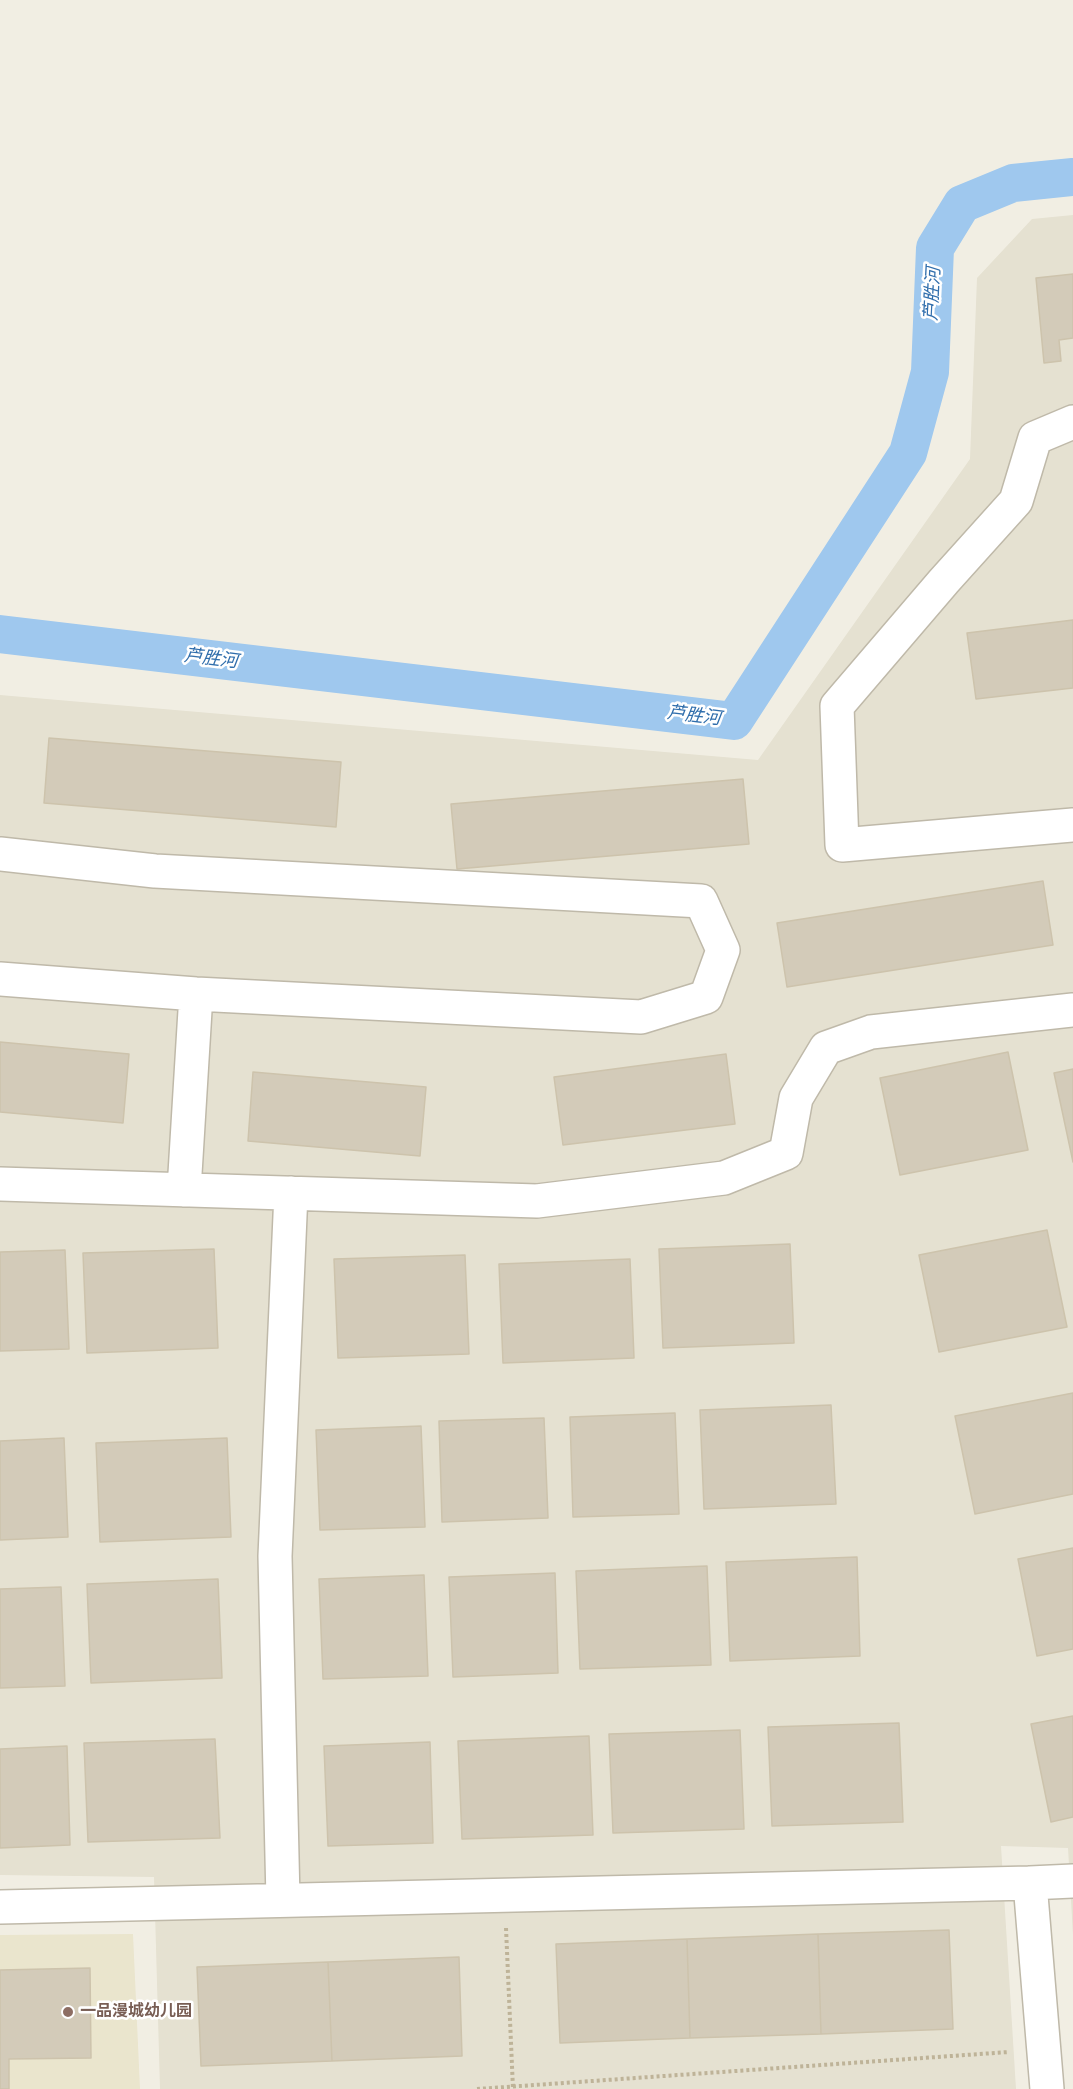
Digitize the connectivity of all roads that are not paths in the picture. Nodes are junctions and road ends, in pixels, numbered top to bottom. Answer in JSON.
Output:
{"nodes":[{"id":1,"x":1073,"y":422,"type":"edge"},
{"id":2,"x":1073,"y":825,"type":"edge"},
{"id":3,"x":0,"y":854,"type":"edge"},
{"id":4,"x":0,"y":979,"type":"edge"},
{"id":5,"x":196,"y":994,"type":"junction"},
{"id":6,"x":1073,"y":1010,"type":"edge"},
{"id":7,"x":0,"y":1184,"type":"edge"},
{"id":8,"x":184,"y":1190,"type":"junction"},
{"id":9,"x":291,"y":1193,"type":"junction"},
{"id":10,"x":1073,"y":1881,"type":"edge"},
{"id":11,"x":1030,"y":1882,"type":"junction"},
{"id":12,"x":283,"y":1900,"type":"junction"},
{"id":13,"x":0,"y":1906,"type":"edge"},
{"id":14,"x":1047,"y":2089,"type":"edge"}],
"edges":[{"from":1,"to":2,"type":"lane"},
{"from":3,"to":5,"type":"lane"},
{"from":4,"to":5,"type":"lane"},
{"from":5,"to":8,"type":"lane"},
{"from":6,"to":9,"type":"lane"},
{"from":7,"to":8,"type":"lane"},
{"from":8,"to":9,"type":"lane"},
{"from":9,"to":12,"type":"lane"},
{"from":10,"to":11,"type":"lane"},
{"from":11,"to":12,"type":"lane"},
{"from":11,"to":14,"type":"lane"},
{"from":12,"to":13,"type":"lane"}]}
